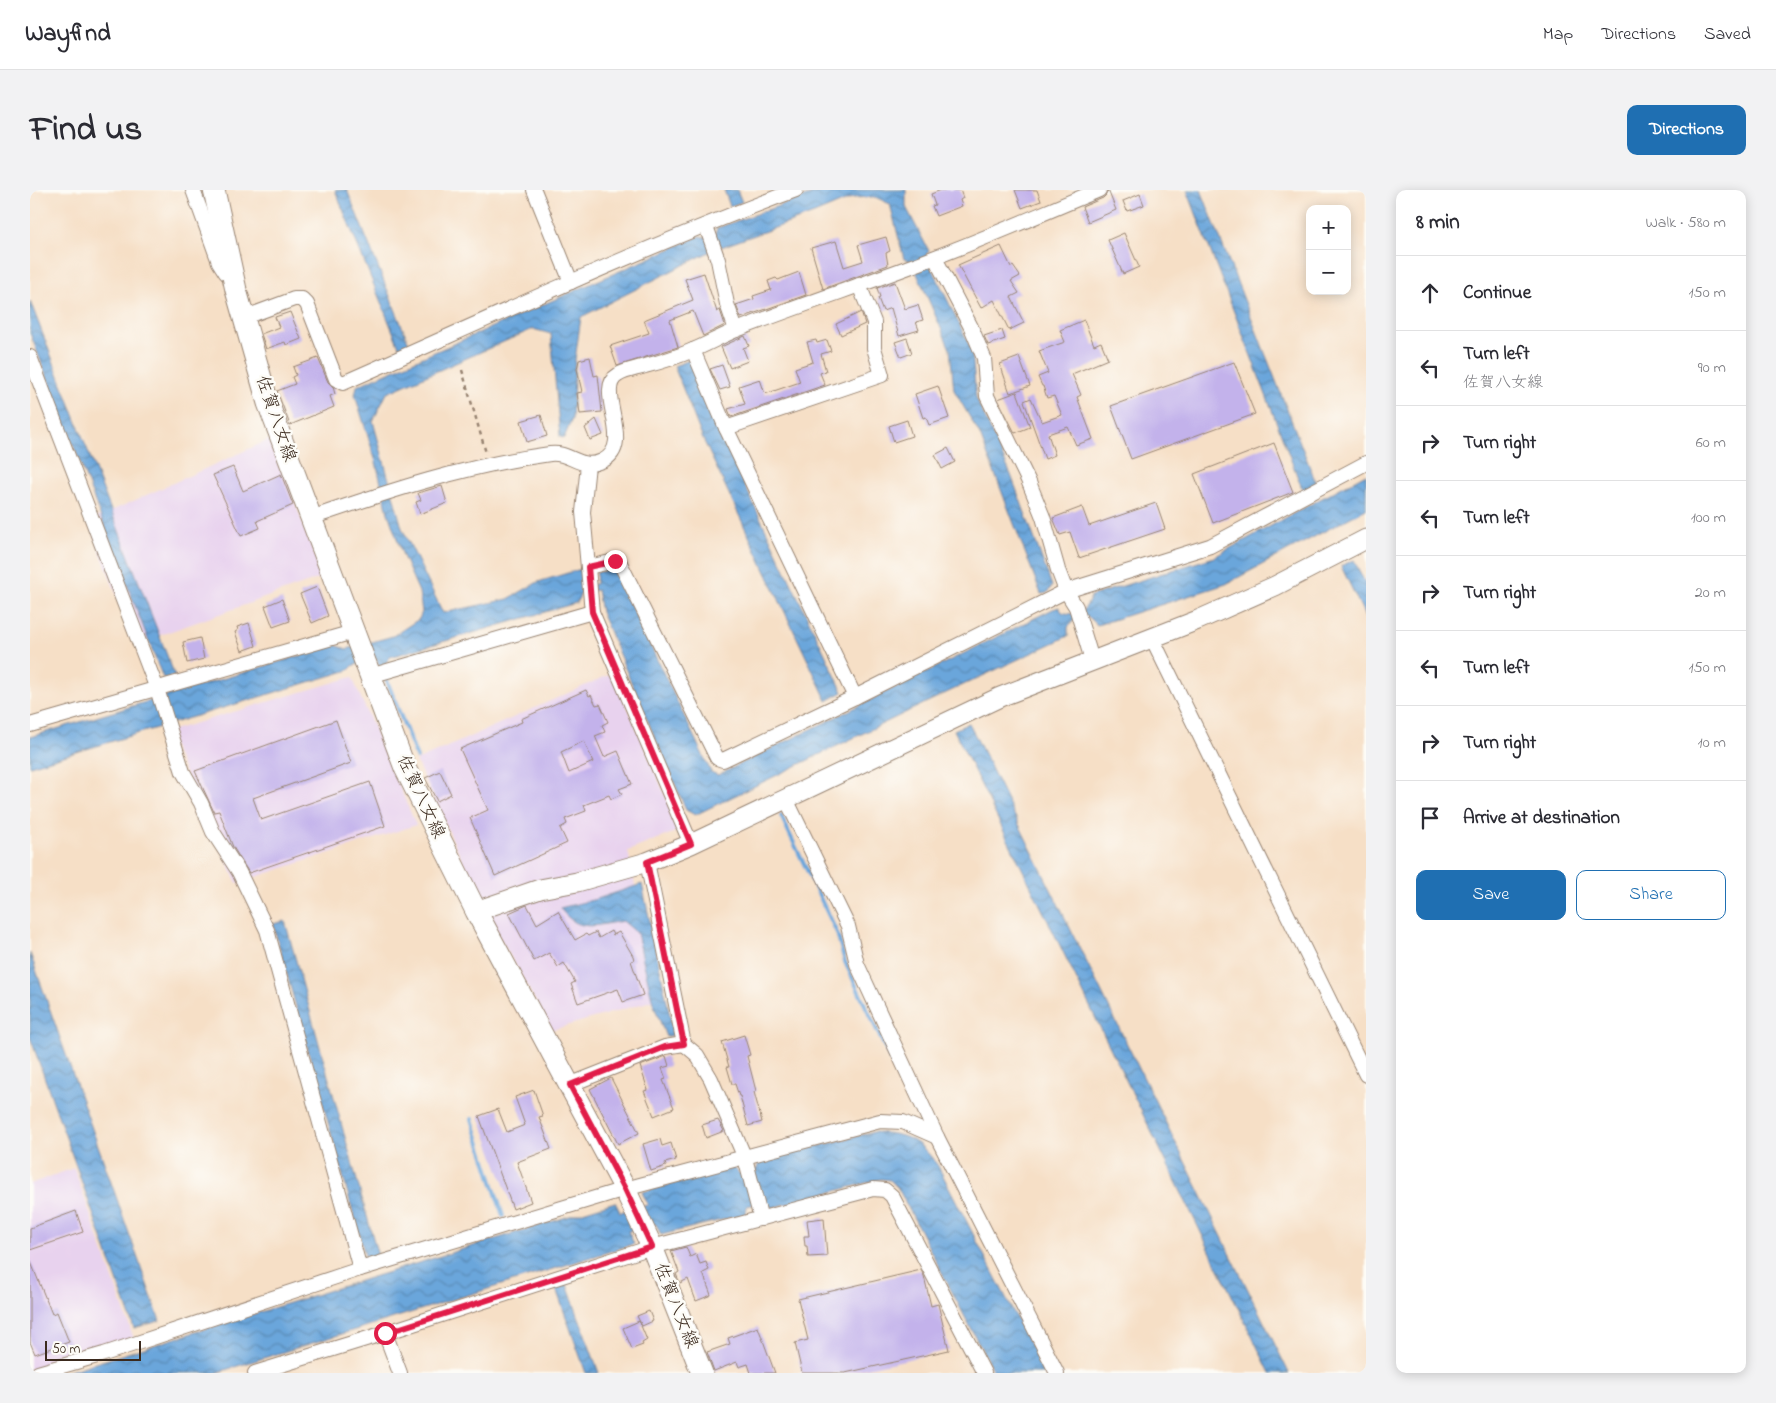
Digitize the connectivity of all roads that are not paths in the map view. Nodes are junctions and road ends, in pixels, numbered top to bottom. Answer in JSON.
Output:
{"nodes":[{"id":1,"x":193,"y":190,"type":"edge"},
{"id":2,"x":214,"y":190,"type":"edge"},
{"id":3,"x":534,"y":190,"type":"edge"},
{"id":4,"x":796,"y":190,"type":"edge"},
{"id":5,"x":1099,"y":190,"type":"edge"},
{"id":6,"x":709,"y":234,"type":"junction"},
{"id":7,"x":933,"y":258,"type":"junction"},
{"id":8,"x":571,"y":282,"type":"junction"},
{"id":9,"x":859,"y":285,"type":"junction"},
{"id":10,"x":236,"y":290,"type":"junction"},
{"id":11,"x":243,"y":318,"type":"junction"},
{"id":12,"x":736,"y":330,"type":"junction"},
{"id":13,"x":693,"y":350,"type":"junction"},
{"id":14,"x":30,"y":356,"type":"edge"},
{"id":15,"x":726,"y":428,"type":"junction"},
{"id":16,"x":1366,"y":463,"type":"edge"},
{"id":17,"x":588,"y":465,"type":"junction"},
{"id":18,"x":310,"y":518,"type":"junction"},
{"id":19,"x":1366,"y":538,"type":"edge"},
{"id":20,"x":588,"y":567,"type":"junction"},
{"id":21,"x":1066,"y":591,"type":"junction"},
{"id":22,"x":592,"y":612,"type":"junction"},
{"id":23,"x":355,"y":638,"type":"junction"},
{"id":24,"x":1152,"y":638,"type":"junction"},
{"id":25,"x":1092,"y":660,"type":"junction"},
{"id":26,"x":368,"y":671,"type":"junction"},
{"id":27,"x":157,"y":689,"type":"junction"},
{"id":28,"x":855,"y":697,"type":"junction"},
{"id":29,"x":30,"y":725,"type":"edge"},
{"id":30,"x":786,"y":798,"type":"junction"},
{"id":31,"x":691,"y":844,"type":"junction"},
{"id":32,"x":647,"y":862,"type":"junction"},
{"id":33,"x":476,"y":912,"type":"junction"},
{"id":34,"x":684,"y":1044,"type":"junction"},
{"id":35,"x":1366,"y":1075,"type":"edge"},
{"id":36,"x":570,"y":1085,"type":"junction"},
{"id":37,"x":937,"y":1137,"type":"junction"},
{"id":38,"x":745,"y":1158,"type":"junction"},
{"id":39,"x":629,"y":1197,"type":"junction"},
{"id":40,"x":761,"y":1219,"type":"junction"},
{"id":41,"x":648,"y":1239,"type":"junction"},
{"id":42,"x":360,"y":1269,"type":"junction"},
{"id":43,"x":385,"y":1333,"type":"junction"},
{"id":44,"x":38,"y":1373,"type":"edge"},
{"id":45,"x":255,"y":1373,"type":"edge"},
{"id":46,"x":400,"y":1373,"type":"edge"},
{"id":47,"x":702,"y":1373,"type":"edge"},
{"id":48,"x":984,"y":1373,"type":"edge"},
{"id":49,"x":1057,"y":1373,"type":"edge"}],
"edges":[{"from":1,"to":10,"type":"street"},
{"from":2,"to":10,"type":"main road","name":"佐賀八女線"},
{"from":3,"to":8,"type":"street"},
{"from":4,"to":6,"type":"street"},
{"from":5,"to":7,"type":"street"},
{"from":6,"to":8,"type":"street"},
{"from":6,"to":12,"type":"street"},
{"from":7,"to":9,"type":"street"},
{"from":7,"to":21,"type":"street"},
{"from":8,"to":11,"type":"street"},
{"from":9,"to":12,"type":"street"},
{"from":9,"to":15,"type":"street"},
{"from":10,"to":11,"type":"main road","name":"佐賀八女線"},
{"from":11,"to":18,"type":"main road","name":"佐賀八女線"},
{"from":12,"to":13,"type":"street"},
{"from":13,"to":15,"type":"street"},
{"from":13,"to":17,"type":"street"},
{"from":14,"to":27,"type":"street"},
{"from":15,"to":28,"type":"street"},
{"from":16,"to":21,"type":"street"},
{"from":17,"to":18,"type":"street"},
{"from":17,"to":20,"type":"street"},
{"from":18,"to":23,"type":"main road","name":"佐賀八女線"},
{"from":19,"to":24,"type":"street"},
{"from":20,"to":22,"type":"street"},
{"from":20,"to":28,"type":"street"},
{"from":21,"to":25,"type":"street"},
{"from":21,"to":28,"type":"street"},
{"from":22,"to":26,"type":"street"},
{"from":22,"to":31,"type":"street"},
{"from":23,"to":26,"type":"main road","name":"佐賀八女線"},
{"from":23,"to":27,"type":"street"},
{"from":24,"to":25,"type":"street"},
{"from":24,"to":35,"type":"street"},
{"from":25,"to":30,"type":"street"},
{"from":26,"to":33,"type":"main road","name":"佐賀八女線"},
{"from":27,"to":29,"type":"street"},
{"from":27,"to":42,"type":"street"},
{"from":30,"to":31,"type":"street"},
{"from":30,"to":37,"type":"street"},
{"from":31,"to":32,"type":"street"},
{"from":32,"to":33,"type":"street"},
{"from":32,"to":34,"type":"street"},
{"from":33,"to":36,"type":"main road","name":"佐賀八女線"},
{"from":34,"to":36,"type":"street"},
{"from":34,"to":38,"type":"street"},
{"from":36,"to":39,"type":"main road","name":"佐賀八女線"},
{"from":37,"to":38,"type":"street"},
{"from":37,"to":49,"type":"street"},
{"from":38,"to":39,"type":"street"},
{"from":38,"to":40,"type":"street"},
{"from":39,"to":41,"type":"main road","name":"佐賀八女線"},
{"from":39,"to":42,"type":"street"},
{"from":40,"to":41,"type":"street"},
{"from":40,"to":48,"type":"street"},
{"from":41,"to":43,"type":"street"},
{"from":41,"to":47,"type":"main road","name":"佐賀八女線"},
{"from":42,"to":44,"type":"street"},
{"from":43,"to":45,"type":"street"},
{"from":43,"to":46,"type":"street"}]}
